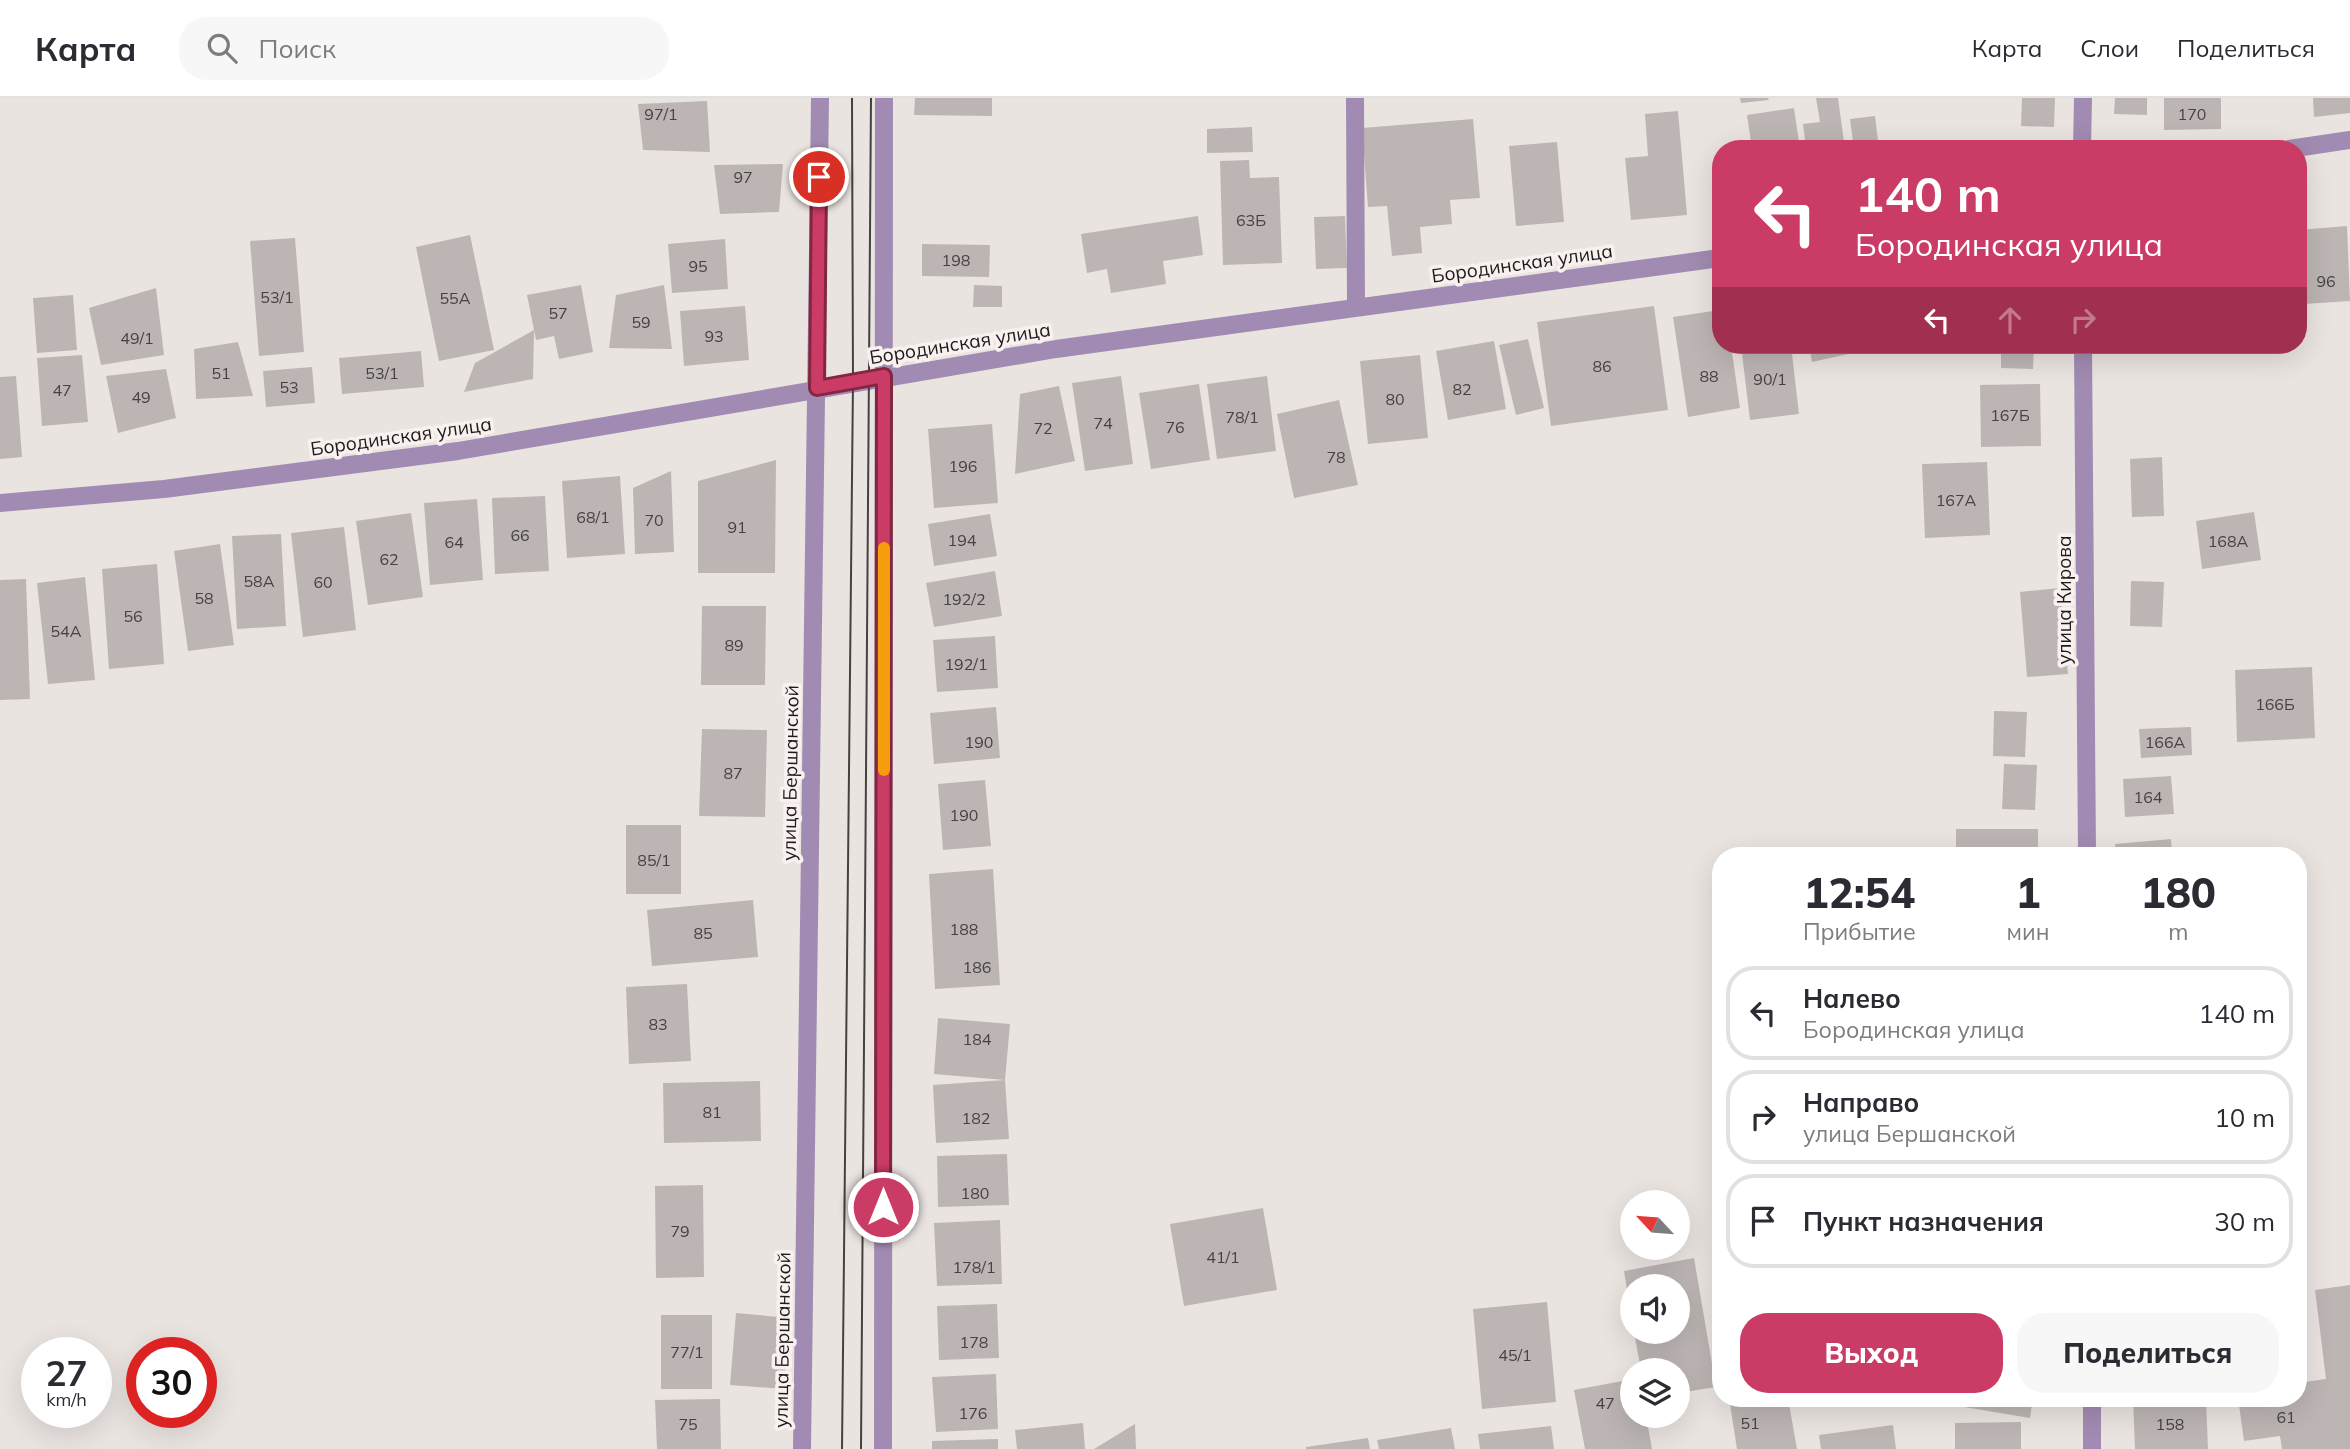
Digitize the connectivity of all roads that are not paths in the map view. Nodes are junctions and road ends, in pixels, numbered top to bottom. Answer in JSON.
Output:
{"nodes":[{"id":1,"x":820,"y":98,"type":"edge"},
{"id":2,"x":884,"y":98,"type":"edge"},
{"id":3,"x":1355,"y":98,"type":"edge"},
{"id":4,"x":2083,"y":98,"type":"edge"},
{"id":5,"x":2082,"y":140,"type":"edge"},
{"id":6,"x":2350,"y":140,"type":"edge"},
{"id":7,"x":2307,"y":146,"type":"edge"},
{"id":8,"x":1712,"y":259,"type":"edge"},
{"id":9,"x":1356,"y":306,"type":"junction"},
{"id":10,"x":2083,"y":354,"type":"edge"},
{"id":11,"x":884,"y":376,"type":"junction"},
{"id":12,"x":817,"y":388,"type":"junction"},
{"id":13,"x":0,"y":503,"type":"edge"},
{"id":14,"x":2087,"y":847,"type":"edge"},
{"id":15,"x":2092,"y":1407,"type":"edge"},
{"id":16,"x":802,"y":1449,"type":"edge"},
{"id":17,"x":883,"y":1449,"type":"edge"},
{"id":18,"x":2092,"y":1449,"type":"edge"}],
"edges":[{"from":1,"to":12,"type":"street","name":"улица Бершанской"},
{"from":2,"to":11,"type":"street"},
{"from":3,"to":9,"type":"street"},
{"from":4,"to":5,"type":"street"},
{"from":6,"to":7,"type":"street"},
{"from":8,"to":9,"type":"street","name":"Бородинская улица"},
{"from":9,"to":11,"type":"street","name":"Бородинская улица"},
{"from":10,"to":14,"type":"street","name":"улица Кирова"},
{"from":11,"to":12,"type":"street","name":"Бородинская улица"},
{"from":11,"to":17,"type":"street"},
{"from":12,"to":13,"type":"street","name":"Бородинская улица"},
{"from":12,"to":16,"type":"street","name":"улица Бершанской"},
{"from":15,"to":18,"type":"street"}]}
